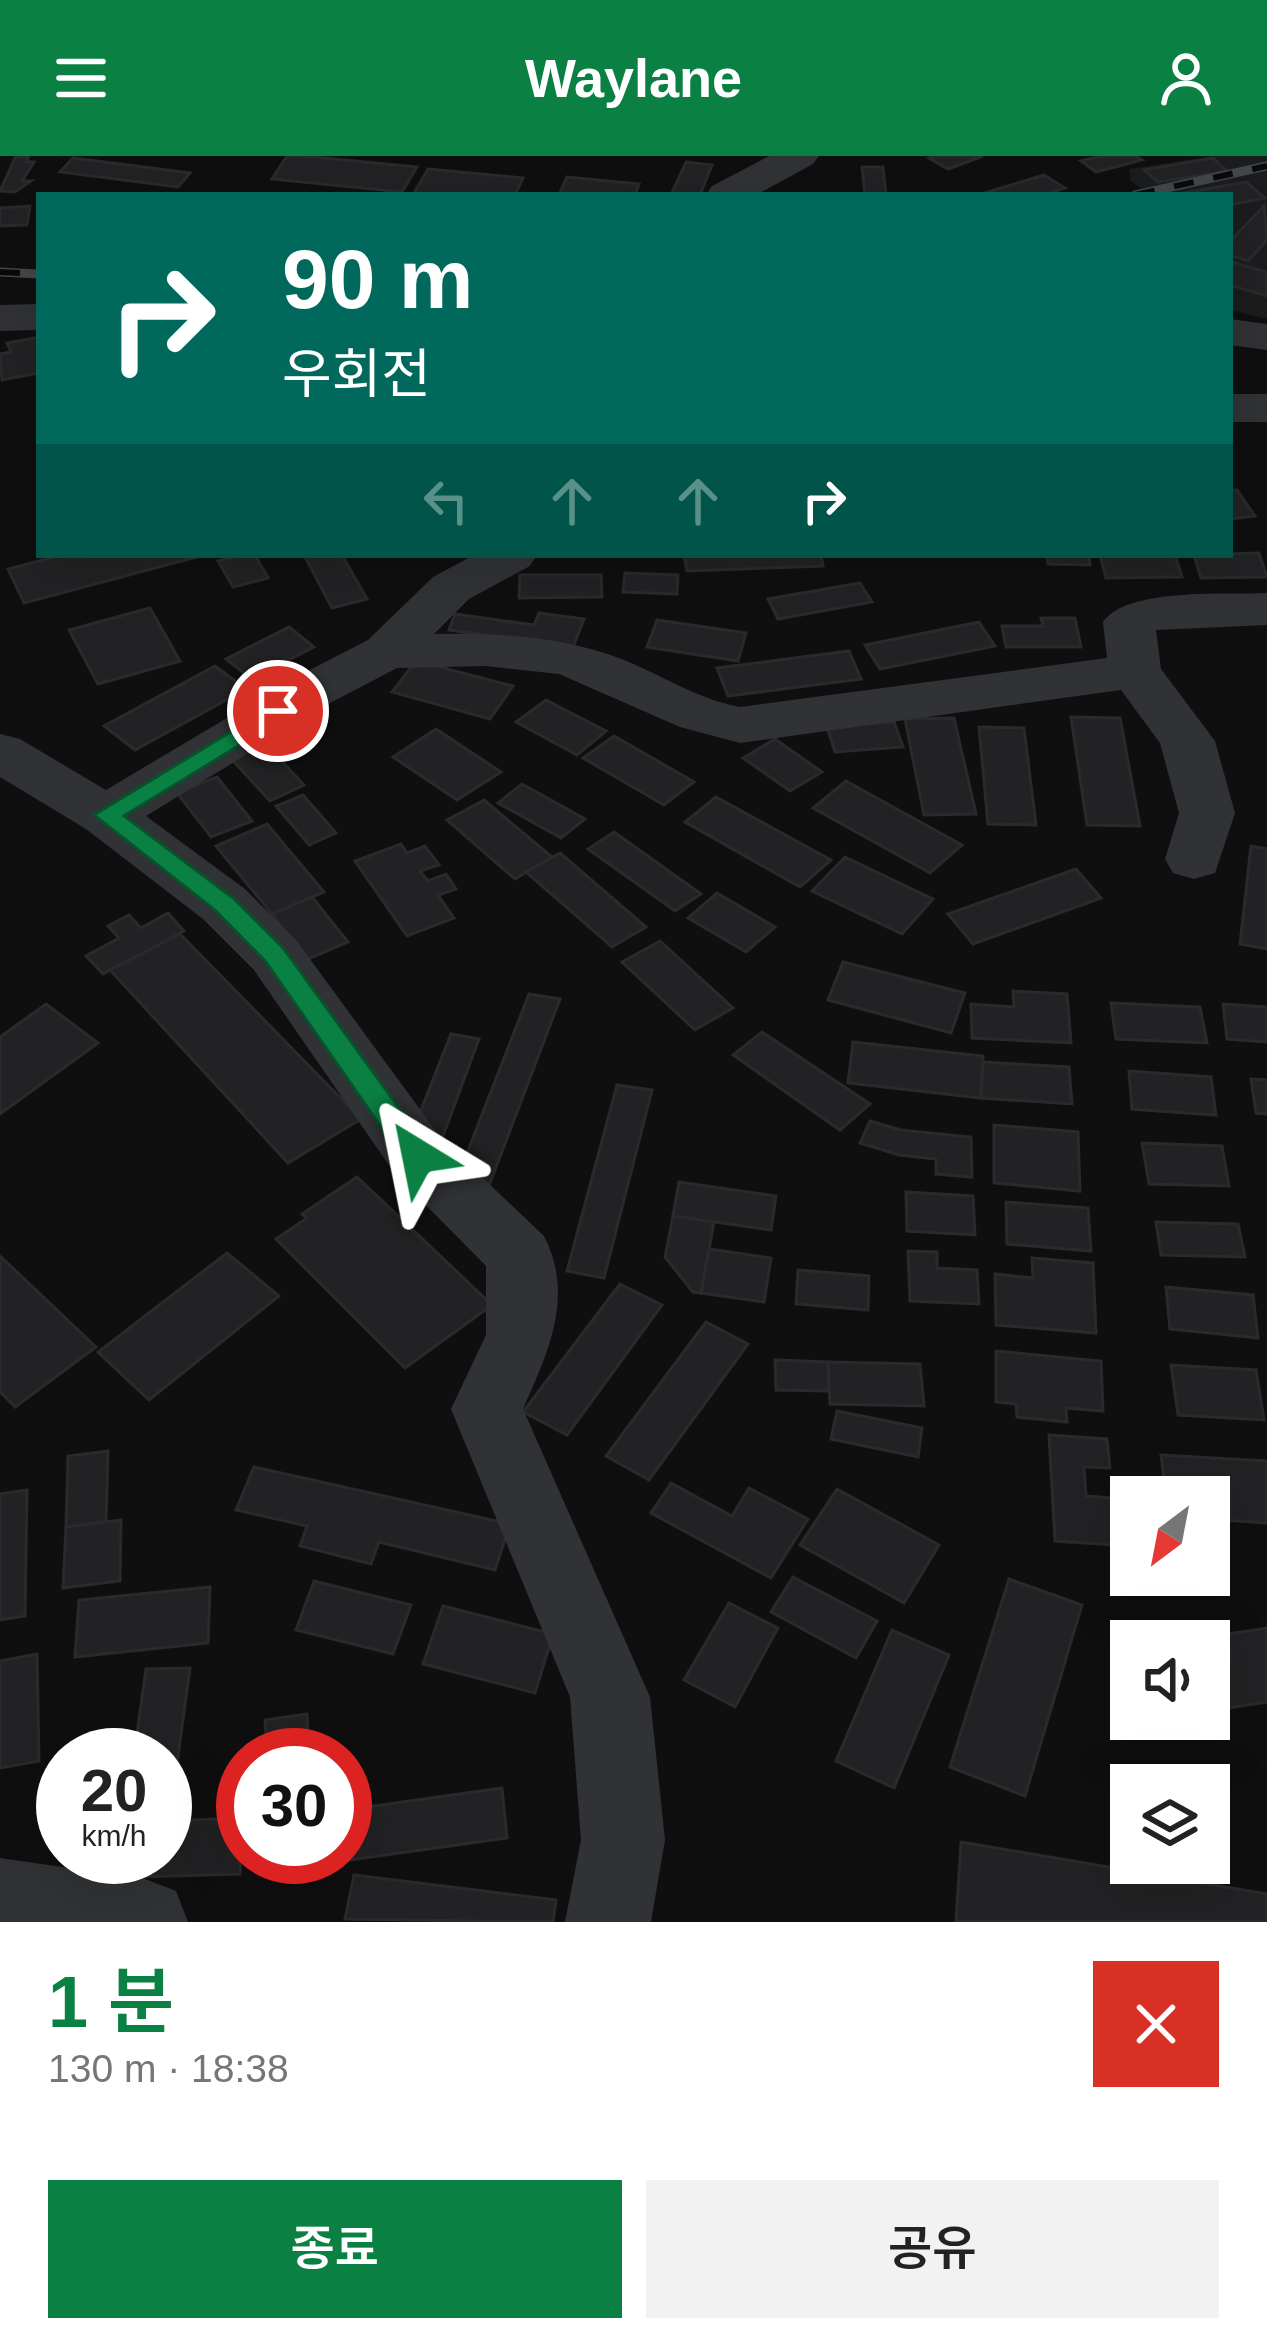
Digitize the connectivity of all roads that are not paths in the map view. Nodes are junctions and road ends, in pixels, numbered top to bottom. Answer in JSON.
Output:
{"nodes":[{"id":1,"x":799,"y":156,"type":"edge"},
{"id":2,"x":732,"y":192,"type":"edge"},
{"id":3,"x":36,"y":317,"type":"edge"},
{"id":4,"x":0,"y":318,"type":"edge"},
{"id":5,"x":1233,"y":332,"type":"edge"},
{"id":6,"x":1267,"y":337,"type":"edge"},
{"id":7,"x":1233,"y":408,"type":"edge"},
{"id":8,"x":1267,"y":408,"type":"edge"},
{"id":9,"x":506,"y":558,"type":"edge"},
{"id":10,"x":1267,"y":609,"type":"edge"},
{"id":11,"x":387,"y":652,"type":"junction"},
{"id":12,"x":1135,"y":670,"type":"junction"},
{"id":13,"x":0,"y":752,"type":"edge"},
{"id":14,"x":106,"y":815,"type":"junction"},
{"id":15,"x":1194,"y":860,"type":"dead end"},
{"id":16,"x":0,"y":1901,"type":"edge"},
{"id":17,"x":146,"y":1922,"type":"edge"},
{"id":18,"x":608,"y":1922,"type":"edge"}],
"edges":[{"from":1,"to":2,"type":"street"},
{"from":3,"to":4,"type":"street"},
{"from":5,"to":6,"type":"street"},
{"from":7,"to":8,"type":"street"},
{"from":9,"to":11,"type":"street"},
{"from":10,"to":12,"type":"street"},
{"from":11,"to":12,"type":"street"},
{"from":11,"to":14,"type":"street"},
{"from":12,"to":15,"type":"street"},
{"from":13,"to":14,"type":"street"},
{"from":14,"to":18,"type":"street"},
{"from":16,"to":17,"type":"street"}]}
